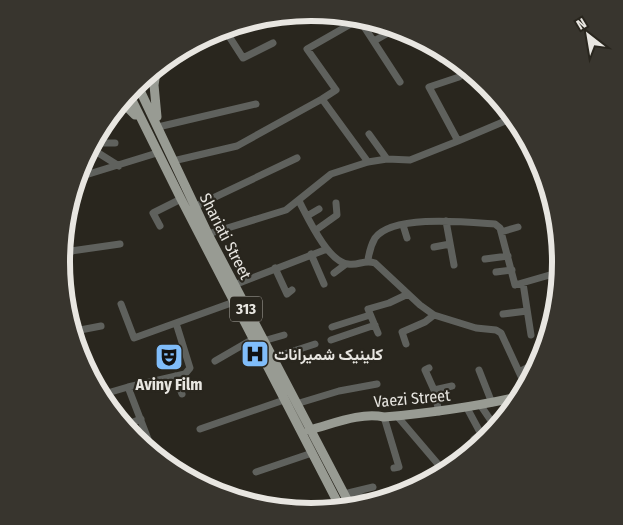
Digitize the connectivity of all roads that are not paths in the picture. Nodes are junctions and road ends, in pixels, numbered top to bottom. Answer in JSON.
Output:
{"nodes":[{"id":1,"x":350,"y":24,"type":"edge"},
{"id":2,"x":364,"y":27,"type":"edge"},
{"id":3,"x":387,"y":33,"type":"edge"},
{"id":4,"x":229,"y":36,"type":"edge"},
{"id":5,"x":374,"y":41,"type":"junction"},
{"id":6,"x":272,"y":43,"type":"dead end"},
{"id":7,"x":459,"y":77,"type":"dead end"},
{"id":8,"x":155,"y":78,"type":"edge"},
{"id":9,"x":400,"y":82,"type":"dead end"},
{"id":10,"x":141,"y":92,"type":"edge"},
{"id":11,"x":322,"y":100,"type":"junction"},
{"id":12,"x":132,"y":101,"type":"edge"},
{"id":13,"x":256,"y":104,"type":"dead end"},
{"id":14,"x":128,"y":106,"type":"edge"},
{"id":15,"x":150,"y":109,"type":"junction"},
{"id":16,"x":139,"y":114,"type":"junction"},
{"id":17,"x":506,"y":121,"type":"edge"},
{"id":18,"x":158,"y":127,"type":"junction"},
{"id":19,"x":144,"y":128,"type":"junction"},
{"id":20,"x":369,"y":134,"type":"dead end"},
{"id":21,"x":458,"y":141,"type":"junction"},
{"id":22,"x":102,"y":143,"type":"edge"},
{"id":23,"x":115,"y":143,"type":"dead end"},
{"id":24,"x":98,"y":151,"type":"edge"},
{"id":25,"x":157,"y":153,"type":"junction"},
{"id":26,"x":298,"y":158,"type":"dead end"},
{"id":27,"x":387,"y":159,"type":"junction"},
{"id":28,"x":172,"y":161,"type":"junction"},
{"id":29,"x":368,"y":162,"type":"junction"},
{"id":30,"x":119,"y":166,"type":"junction"},
{"id":31,"x":88,"y":172,"type":"edge"},
{"id":32,"x":181,"y":199,"type":"junction"},
{"id":33,"x":298,"y":201,"type":"junction"},
{"id":34,"x":336,"y":203,"type":"dead end"},
{"id":35,"x":194,"y":207,"type":"junction"},
{"id":36,"x":319,"y":209,"type":"dead end"},
{"id":37,"x":307,"y":216,"type":"junction"},
{"id":38,"x":446,"y":221,"type":"junction"},
{"id":39,"x":403,"y":224,"type":"junction"},
{"id":40,"x":160,"y":226,"type":"dead end"},
{"id":41,"x":518,"y":227,"type":"dead end"},
{"id":42,"x":316,"y":230,"type":"junction"},
{"id":43,"x":501,"y":232,"type":"junction"},
{"id":44,"x":208,"y":234,"type":"junction"},
{"id":45,"x":407,"y":238,"type":"dead end"},
{"id":46,"x":120,"y":244,"type":"dead end"},
{"id":47,"x":450,"y":244,"type":"junction"},
{"id":48,"x":434,"y":248,"type":"dead end"},
{"id":49,"x":327,"y":249,"type":"junction"},
{"id":50,"x":71,"y":251,"type":"edge"},
{"id":51,"x":311,"y":254,"type":"junction"},
{"id":52,"x":508,"y":256,"type":"junction"},
{"id":53,"x":485,"y":259,"type":"dead end"},
{"id":54,"x":368,"y":260,"type":"junction"},
{"id":55,"x":346,"y":264,"type":"junction"},
{"id":56,"x":454,"y":265,"type":"dead end"},
{"id":57,"x":275,"y":268,"type":"junction"},
{"id":58,"x":512,"y":270,"type":"junction"},
{"id":59,"x":496,"y":272,"type":"dead end"},
{"id":60,"x":334,"y":273,"type":"dead end"},
{"id":61,"x":552,"y":274,"type":"edge"},
{"id":62,"x":324,"y":284,"type":"dead end"},
{"id":63,"x":519,"y":284,"type":"junction"},
{"id":64,"x":234,"y":285,"type":"junction"},
{"id":65,"x":292,"y":290,"type":"dead end"},
{"id":66,"x":408,"y":294,"type":"junction"},
{"id":67,"x":234,"y":302,"type":"junction"},
{"id":68,"x":121,"y":304,"type":"dead end"},
{"id":69,"x":527,"y":311,"type":"junction"},
{"id":70,"x":502,"y":314,"type":"dead end"},
{"id":71,"x":370,"y":315,"type":"junction"},
{"id":72,"x":434,"y":315,"type":"junction"},
{"id":73,"x":176,"y":323,"type":"junction"},
{"id":74,"x":374,"y":325,"type":"junction"},
{"id":75,"x":102,"y":326,"type":"dead end"},
{"id":76,"x":332,"y":327,"type":"dead end"},
{"id":77,"x":80,"y":330,"type":"edge"},
{"id":78,"x":378,"y":333,"type":"dead end"},
{"id":79,"x":284,"y":335,"type":"dead end"},
{"id":80,"x":531,"y":335,"type":"dead end"},
{"id":81,"x":253,"y":339,"type":"junction"},
{"id":82,"x":331,"y":340,"type":"dead end"},
{"id":83,"x":263,"y":341,"type":"junction"},
{"id":84,"x":314,"y":344,"type":"dead end"},
{"id":85,"x":406,"y":344,"type":"dead end"},
{"id":86,"x":272,"y":358,"type":"junction"},
{"id":87,"x":215,"y":361,"type":"dead end"},
{"id":88,"x":529,"y":367,"type":"edge"},
{"id":89,"x":429,"y":368,"type":"dead end"},
{"id":90,"x":478,"y":370,"type":"dead end"},
{"id":91,"x":519,"y":372,"type":"junction"},
{"id":92,"x":175,"y":376,"type":"junction"},
{"id":93,"x":522,"y":379,"type":"edge"},
{"id":94,"x":377,"y":384,"type":"dead end"},
{"id":95,"x":452,"y":386,"type":"dead end"},
{"id":96,"x":128,"y":387,"type":"junction"},
{"id":97,"x":434,"y":390,"type":"junction"},
{"id":98,"x":109,"y":393,"type":"edge"},
{"id":99,"x":182,"y":394,"type":"dead end"},
{"id":100,"x":511,"y":398,"type":"edge"},
{"id":101,"x":284,"y":400,"type":"junction"},
{"id":102,"x":492,"y":403,"type":"junction"},
{"id":103,"x":296,"y":404,"type":"junction"},
{"id":104,"x":481,"y":406,"type":"junction"},
{"id":105,"x":466,"y":408,"type":"junction"},
{"id":106,"x":439,"y":412,"type":"junction"},
{"id":107,"x":397,"y":416,"type":"junction"},
{"id":108,"x":384,"y":417,"type":"junction"},
{"id":109,"x":141,"y":419,"type":"junction"},
{"id":110,"x":131,"y":423,"type":"edge"},
{"id":111,"x":492,"y":423,"type":"edge"},
{"id":112,"x":200,"y":429,"type":"dead end"},
{"id":113,"x":309,"y":430,"type":"junction"},
{"id":114,"x":474,"y":439,"type":"dead end"},
{"id":115,"x":149,"y":441,"type":"edge"},
{"id":116,"x":312,"y":453,"type":"junction"},
{"id":117,"x":441,"y":466,"type":"edge"},
{"id":118,"x":394,"y":468,"type":"dead end"},
{"id":119,"x":256,"y":472,"type":"dead end"},
{"id":120,"x":373,"y":487,"type":"dead end"},
{"id":121,"x":365,"y":498,"type":"edge"},
{"id":122,"x":347,"y":499,"type":"edge"},
{"id":123,"x":338,"y":502,"type":"edge"}],
"edges":[{"from":1,"to":11,"type":"street"},
{"from":2,"to":5,"type":"street"},
{"from":3,"to":5,"type":"street"},
{"from":4,"to":6,"type":"street"},
{"from":5,"to":9,"type":"street"},
{"from":7,"to":21,"type":"street"},
{"from":8,"to":18,"type":"main road"},
{"from":10,"to":15,"type":"main road","name":"Shariati Street","number":"313"},
{"from":11,"to":28,"type":"street"},
{"from":11,"to":29,"type":"street"},
{"from":12,"to":16,"type":"main road","name":"Shariati Street","number":"313"},
{"from":13,"to":18,"type":"street"},
{"from":14,"to":19,"type":"main road"},
{"from":15,"to":16,"type":"main road"},
{"from":15,"to":18,"type":"main road","name":"Shariati Street","number":"313"},
{"from":16,"to":19,"type":"main road","name":"Shariati Street","number":"313"},
{"from":17,"to":21,"type":"street"},
{"from":18,"to":28,"type":"main road","name":"Shariati Street","number":"313"},
{"from":19,"to":25,"type":"main road","name":"Shariati Street","number":"313"},
{"from":20,"to":27,"type":"street"},
{"from":21,"to":27,"type":"street"},
{"from":22,"to":23,"type":"street"},
{"from":24,"to":30,"type":"street"},
{"from":25,"to":30,"type":"street"},
{"from":25,"to":32,"type":"main road","name":"Shariati Street","number":"313"},
{"from":26,"to":35,"type":"street"},
{"from":27,"to":29,"type":"street"},
{"from":28,"to":35,"type":"main road","name":"Shariati Street","number":"313"},
{"from":29,"to":33,"type":"street"},
{"from":30,"to":31,"type":"street"},
{"from":32,"to":40,"type":"street"},
{"from":32,"to":67,"type":"main road","name":"Shariati Street","number":"313"},
{"from":33,"to":37,"type":"street"},
{"from":33,"to":44,"type":"street"},
{"from":34,"to":42,"type":"street"},
{"from":35,"to":44,"type":"main road","name":"Shariati Street","number":"313"},
{"from":36,"to":37,"type":"street"},
{"from":37,"to":42,"type":"street"},
{"from":38,"to":39,"type":"street"},
{"from":38,"to":43,"type":"street"},
{"from":38,"to":47,"type":"street"},
{"from":39,"to":45,"type":"street"},
{"from":39,"to":54,"type":"street"},
{"from":41,"to":43,"type":"street"},
{"from":42,"to":49,"type":"street"},
{"from":43,"to":52,"type":"street"},
{"from":44,"to":64,"type":"main road","name":"Shariati Street","number":"313"},
{"from":46,"to":50,"type":"street"},
{"from":47,"to":48,"type":"street"},
{"from":47,"to":56,"type":"street"},
{"from":49,"to":51,"type":"street"},
{"from":49,"to":55,"type":"street"},
{"from":51,"to":57,"type":"street"},
{"from":51,"to":62,"type":"street"},
{"from":52,"to":53,"type":"street"},
{"from":52,"to":58,"type":"street"},
{"from":54,"to":55,"type":"street"},
{"from":54,"to":66,"type":"street"},
{"from":55,"to":60,"type":"street"},
{"from":57,"to":64,"type":"street"},
{"from":57,"to":65,"type":"street"},
{"from":58,"to":59,"type":"street"},
{"from":58,"to":63,"type":"street"},
{"from":61,"to":63,"type":"street"},
{"from":63,"to":69,"type":"street"},
{"from":64,"to":83,"type":"main road","name":"Shariati Street","number":"313"},
{"from":66,"to":71,"type":"street"},
{"from":66,"to":72,"type":"street"},
{"from":67,"to":73,"type":"street"},
{"from":67,"to":81,"type":"main road","name":"Shariati Street","number":"313"},
{"from":68,"to":73,"type":"street"},
{"from":69,"to":70,"type":"street"},
{"from":69,"to":80,"type":"street"},
{"from":71,"to":74,"type":"street"},
{"from":71,"to":76,"type":"street"},
{"from":72,"to":85,"type":"street"},
{"from":72,"to":91,"type":"street"},
{"from":73,"to":92,"type":"street"},
{"from":74,"to":78,"type":"street"},
{"from":74,"to":82,"type":"street"},
{"from":75,"to":77,"type":"street"},
{"from":79,"to":83,"type":"street"},
{"from":81,"to":87,"type":"street"},
{"from":81,"to":101,"type":"main road","name":"Shariati Street","number":"313"},
{"from":83,"to":86,"type":"main road","name":"Shariati Street","number":"313"},
{"from":84,"to":86,"type":"street"},
{"from":86,"to":103,"type":"main road","name":"Shariati Street","number":"313"},
{"from":88,"to":91,"type":"street"},
{"from":89,"to":97,"type":"street"},
{"from":90,"to":102,"type":"street"},
{"from":91,"to":93,"type":"street"},
{"from":92,"to":96,"type":"street"},
{"from":92,"to":99,"type":"street"},
{"from":94,"to":103,"type":"street"},
{"from":95,"to":97,"type":"street"},
{"from":96,"to":98,"type":"street"},
{"from":96,"to":109,"type":"street"},
{"from":97,"to":106,"type":"street"},
{"from":100,"to":102,"type":"main road","name":"Vaezi Street"},
{"from":101,"to":112,"type":"street"},
{"from":101,"to":116,"type":"main road","name":"Shariati Street","number":"313"},
{"from":102,"to":104,"type":"main road","name":"Vaezi Street"},
{"from":103,"to":113,"type":"main road","name":"Shariati Street","number":"313"},
{"from":104,"to":105,"type":"main road","name":"Vaezi Street"},
{"from":104,"to":111,"type":"street"},
{"from":105,"to":106,"type":"main road","name":"Vaezi Street"},
{"from":105,"to":114,"type":"street"},
{"from":106,"to":107,"type":"main road","name":"Vaezi Street"},
{"from":107,"to":108,"type":"main road","name":"Vaezi Street"},
{"from":107,"to":117,"type":"street"},
{"from":108,"to":113,"type":"main road","name":"Vaezi Street"},
{"from":108,"to":118,"type":"street"},
{"from":109,"to":110,"type":"street"},
{"from":109,"to":115,"type":"street"},
{"from":113,"to":122,"type":"main road","name":"Shariati Street","number":"313"},
{"from":116,"to":119,"type":"street"},
{"from":116,"to":123,"type":"main road","name":"Shariati Street","number":"313"},
{"from":120,"to":122,"type":"street"},
{"from":121,"to":122,"type":"street"}]}
